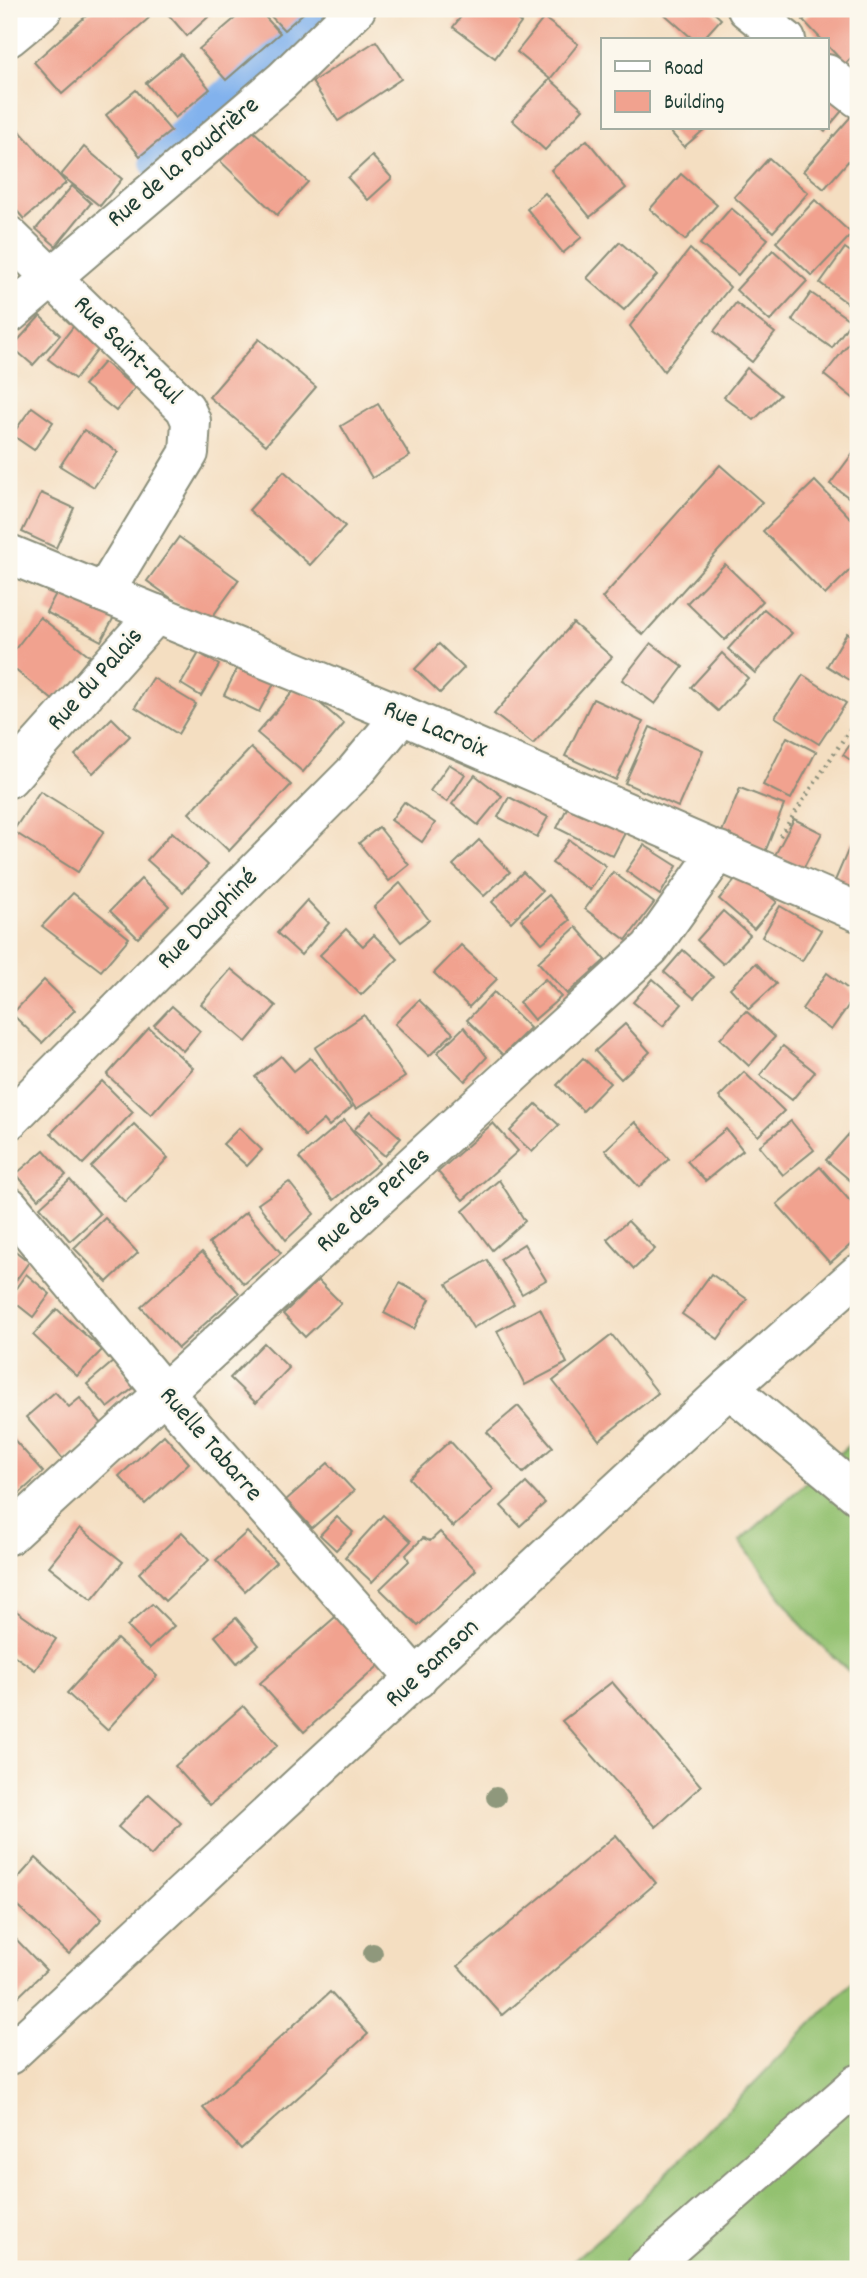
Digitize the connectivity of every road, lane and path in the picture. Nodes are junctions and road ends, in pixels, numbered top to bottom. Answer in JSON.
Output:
{"nodes":[{"id":1,"x":43,"y":9,"type":"edge"},
{"id":2,"x":356,"y":9,"type":"edge"},
{"id":3,"x":747,"y":9,"type":"edge"},
{"id":4,"x":9,"y":37,"type":"edge"},
{"id":5,"x":783,"y":38,"type":"edge"},
{"id":6,"x":9,"y":236,"type":"edge"},
{"id":7,"x":51,"y":275,"type":"junction"},
{"id":8,"x":9,"y":314,"type":"edge"},
{"id":9,"x":9,"y":554,"type":"edge"},
{"id":10,"x":104,"y":593,"type":"junction"},
{"id":11,"x":156,"y":614,"type":"junction"},
{"id":12,"x":402,"y":715,"type":"junction"},
{"id":13,"x":858,"y":717,"type":"edge"},
{"id":14,"x":9,"y":778,"type":"edge"},
{"id":15,"x":719,"y":851,"type":"junction"},
{"id":16,"x":759,"y":867,"type":"junction"},
{"id":17,"x":858,"y":912,"type":"edge"},
{"id":18,"x":9,"y":1120,"type":"edge"},
{"id":19,"x":9,"y":1206,"type":"edge"},
{"id":20,"x":858,"y":1273,"type":"edge"},
{"id":21,"x":729,"y":1388,"type":"junction"},
{"id":22,"x":163,"y":1392,"type":"junction"},
{"id":23,"x":858,"y":1495,"type":"edge"},
{"id":24,"x":9,"y":1535,"type":"edge"},
{"id":25,"x":417,"y":1679,"type":"junction"},
{"id":26,"x":9,"y":2054,"type":"edge"},
{"id":27,"x":858,"y":2084,"type":"edge"},
{"id":28,"x":646,"y":2269,"type":"edge"}],
"edges":[{"from":1,"to":4,"type":"street"},
{"from":2,"to":7,"type":"street","name":"Rue de la Poudrière"},
{"from":3,"to":5,"type":"street"},
{"from":6,"to":7,"type":"street","name":"Rue Saint-Paul"},
{"from":7,"to":8,"type":"street","name":"Rue de la Poudrière"},
{"from":7,"to":10,"type":"street","name":"Rue Saint-Paul"},
{"from":9,"to":10,"type":"street","name":"Rue Lacroix"},
{"from":10,"to":11,"type":"street","name":"Rue Lacroix"},
{"from":11,"to":12,"type":"street","name":"Rue Lacroix"},
{"from":11,"to":14,"type":"street","name":"Rue du Palais"},
{"from":12,"to":15,"type":"street","name":"Rue Lacroix"},
{"from":12,"to":18,"type":"street","name":"Rue Dauphiné"},
{"from":13,"to":16,"type":"path"},
{"from":15,"to":16,"type":"street","name":"Rue Lacroix"},
{"from":15,"to":22,"type":"street","name":"Rue des Perles"},
{"from":16,"to":17,"type":"street","name":"Rue Lacroix"},
{"from":19,"to":22,"type":"street","name":"Ruelle Tabarre"},
{"from":20,"to":21,"type":"street","name":"Rue Samson"},
{"from":21,"to":23,"type":"street"},
{"from":21,"to":25,"type":"street","name":"Rue Samson"},
{"from":22,"to":24,"type":"street","name":"Rue des Perles"},
{"from":22,"to":25,"type":"street","name":"Ruelle Tabarre"},
{"from":25,"to":26,"type":"street","name":"Rue Samson"},
{"from":27,"to":28,"type":"street"}]}
